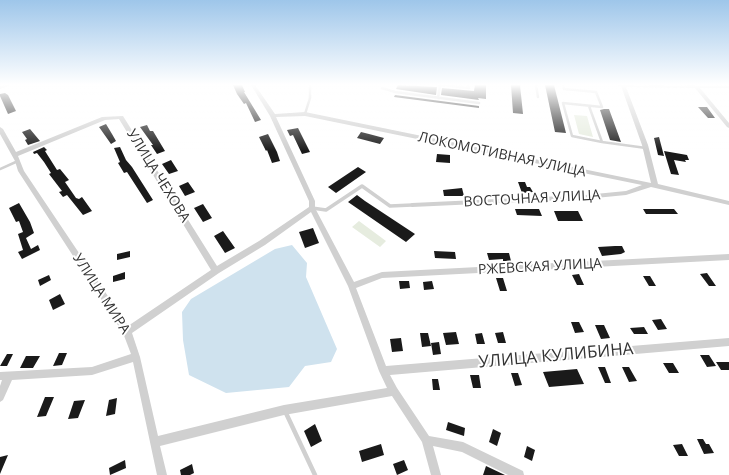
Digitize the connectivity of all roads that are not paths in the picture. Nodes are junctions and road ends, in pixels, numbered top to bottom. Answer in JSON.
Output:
{"nodes":[{"id":1,"x":267,"y":107,"type":"edge"},
{"id":2,"x":307,"y":107,"type":"edge"},
{"id":3,"x":564,"y":107,"type":"edge"},
{"id":4,"x":589,"y":107,"type":"edge"},
{"id":5,"x":630,"y":107,"type":"edge"},
{"id":6,"x":714,"y":107,"type":"edge"},
{"id":7,"x":305,"y":114,"type":"junction"},
{"id":8,"x":273,"y":116,"type":"junction"},
{"id":9,"x":729,"y":126,"type":"edge"},
{"id":10,"x":0,"y":129,"type":"edge"},
{"id":11,"x":602,"y":142,"type":"junction"},
{"id":12,"x":646,"y":148,"type":"junction"},
{"id":13,"x":16,"y":158,"type":"junction"},
{"id":14,"x":0,"y":169,"type":"edge"},
{"id":15,"x":653,"y":185,"type":"junction"},
{"id":16,"x":729,"y":203,"type":"edge"},
{"id":17,"x":412,"y":204,"type":"joint"},
{"id":18,"x":312,"y":208,"type":"junction"},
{"id":19,"x":729,"y":258,"type":"edge"},
{"id":20,"x":216,"y":271,"type":"junction"},
{"id":21,"x":352,"y":286,"type":"junction"},
{"id":22,"x":127,"y":330,"type":"junction"},
{"id":23,"x":729,"y":342,"type":"edge"},
{"id":24,"x":136,"y":357,"type":"junction"},
{"id":25,"x":383,"y":371,"type":"junction"},
{"id":26,"x":5,"y":376,"type":"edge"},
{"id":27,"x":394,"y":391,"type":"junction"},
{"id":28,"x":0,"y":397,"type":"edge"},
{"id":29,"x":284,"y":410,"type":"junction"},
{"id":30,"x":426,"y":440,"type":"junction"},
{"id":31,"x":155,"y":442,"type":"junction"},
{"id":32,"x":162,"y":475,"type":"edge"},
{"id":33,"x":315,"y":475,"type":"edge"},
{"id":34,"x":436,"y":475,"type":"edge"},
{"id":35,"x":519,"y":475,"type":"edge"}],
"edges":[{"from":1,"to":8,"type":"street"},
{"from":2,"to":7,"type":"lane"},
{"from":3,"to":11,"type":"lane"},
{"from":4,"to":11,"type":"lane"},
{"from":5,"to":12,"type":"street"},
{"from":6,"to":9,"type":"street"},
{"from":7,"to":8,"type":"street","name":"ЛОКОМОТИВНАЯ УЛИЦА"},
{"from":7,"to":15,"type":"street","name":"ЛОКОМОТИВНАЯ УЛИЦА"},
{"from":8,"to":18,"type":"street"},
{"from":10,"to":13,"type":"street","name":"УЛИЦА МИРА"},
{"from":11,"to":12,"type":"lane"},
{"from":12,"to":15,"type":"street"},
{"from":13,"to":14,"type":"lane"},
{"from":13,"to":20,"type":"street","name":"УЛИЦА ЧЕХОВА"},
{"from":13,"to":22,"type":"street","name":"УЛИЦА МИРА"},
{"from":15,"to":16,"type":"street","name":"ЛОКОМОТИВНАЯ УЛИЦА"},
{"from":15,"to":17,"type":"street","name":"ВОСТОЧНАЯ УЛИЦА"},
{"from":17,"to":18,"type":"lane"},
{"from":18,"to":20,"type":"street"},
{"from":18,"to":21,"type":"street"},
{"from":19,"to":21,"type":"street","name":"РЖЕВСКАЯ УЛИЦА"},
{"from":20,"to":22,"type":"street"},
{"from":21,"to":25,"type":"street"},
{"from":22,"to":24,"type":"street","name":"УЛИЦА МИРА"},
{"from":23,"to":25,"type":"street","name":"УЛИЦА КУЛИБИНА"},
{"from":24,"to":26,"type":"street"},
{"from":24,"to":31,"type":"street","name":"УЛИЦА МИРА"},
{"from":25,"to":27,"type":"street"},
{"from":26,"to":28,"type":"street"},
{"from":27,"to":29,"type":"street"},
{"from":27,"to":30,"type":"street"},
{"from":29,"to":31,"type":"street"},
{"from":29,"to":33,"type":"lane"},
{"from":30,"to":34,"type":"street"},
{"from":30,"to":35,"type":"street"},
{"from":31,"to":32,"type":"street","name":"УЛИЦА МИРА"}]}
